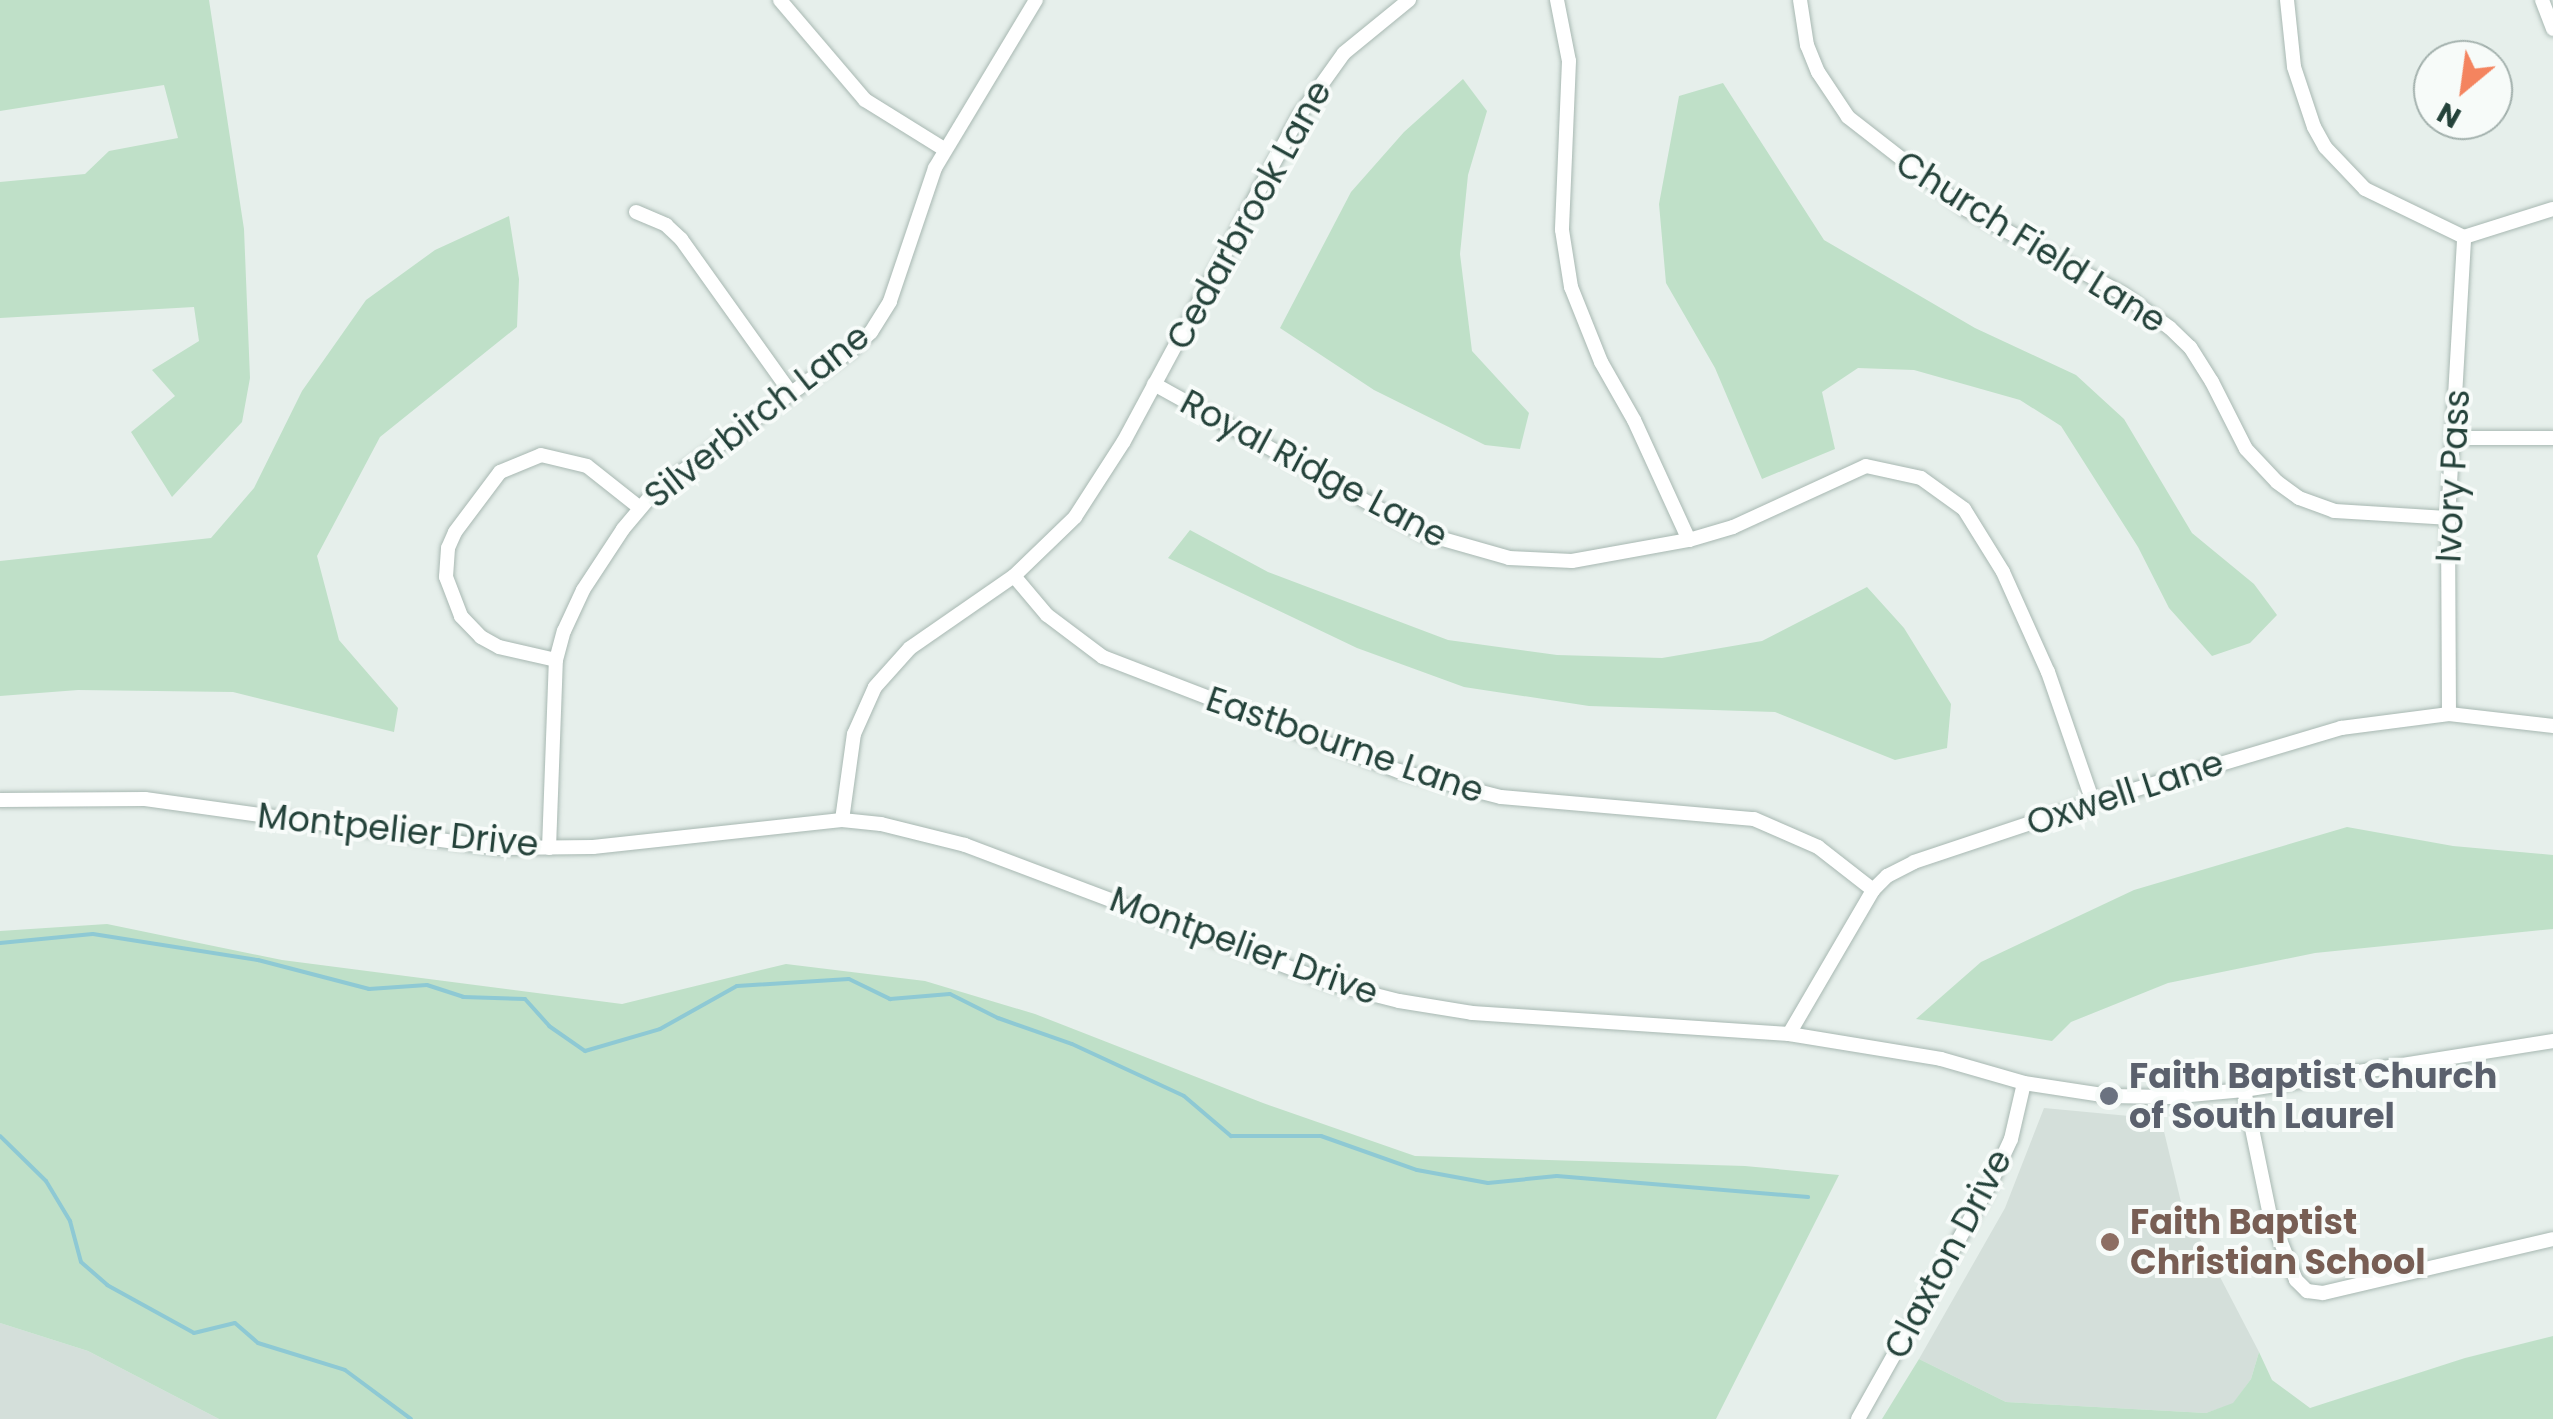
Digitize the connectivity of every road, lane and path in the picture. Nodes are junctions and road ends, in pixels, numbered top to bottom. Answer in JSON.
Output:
{"nodes":[{"id":1,"x":780,"y":0,"type":"edge"},
{"id":2,"x":1036,"y":0,"type":"edge"},
{"id":3,"x":1409,"y":0,"type":"edge"},
{"id":4,"x":1557,"y":0,"type":"edge"},
{"id":5,"x":1800,"y":0,"type":"edge"},
{"id":6,"x":2287,"y":0,"type":"edge"},
{"id":7,"x":2542,"y":0,"type":"edge"},
{"id":8,"x":2553,"y":29,"type":"edge"},
{"id":9,"x":944,"y":149,"type":"junction"},
{"id":10,"x":2553,"y":210,"type":"edge"},
{"id":11,"x":636,"y":212,"type":"dead end"},
{"id":12,"x":2464,"y":237,"type":"junction"},
{"id":13,"x":1154,"y":384,"type":"junction"},
{"id":14,"x":790,"y":392,"type":"junction"},
{"id":15,"x":2455,"y":438,"type":"junction"},
{"id":16,"x":2553,"y":438,"type":"edge"},
{"id":17,"x":639,"y":507,"type":"junction"},
{"id":18,"x":2448,"y":518,"type":"junction"},
{"id":19,"x":1690,"y":540,"type":"junction"},
{"id":20,"x":1014,"y":576,"type":"junction"},
{"id":21,"x":556,"y":660,"type":"junction"},
{"id":22,"x":2449,"y":714,"type":"junction"},
{"id":23,"x":2553,"y":726,"type":"edge"},
{"id":24,"x":0,"y":800,"type":"edge"},
{"id":25,"x":2094,"y":802,"type":"junction"},
{"id":26,"x":842,"y":820,"type":"junction"},
{"id":27,"x":549,"y":848,"type":"junction"},
{"id":28,"x":1873,"y":890,"type":"junction"},
{"id":29,"x":1789,"y":1034,"type":"junction"},
{"id":30,"x":2553,"y":1041,"type":"edge"},
{"id":31,"x":2024,"y":1083,"type":"junction"},
{"id":32,"x":2244,"y":1090,"type":"junction"},
{"id":33,"x":2553,"y":1239,"type":"edge"},
{"id":34,"x":1858,"y":1419,"type":"edge"}],
"edges":[{"from":1,"to":9,"type":"street"},
{"from":2,"to":9,"type":"street","name":"Silverbirch Lane"},
{"from":3,"to":13,"type":"street","name":"Cedarbrook Lane"},
{"from":4,"to":19,"type":"street"},
{"from":5,"to":18,"type":"street","name":"Church Field Lane"},
{"from":6,"to":12,"type":"street"},
{"from":7,"to":8,"type":"street"},
{"from":9,"to":14,"type":"street","name":"Silverbirch Lane"},
{"from":10,"to":12,"type":"street"},
{"from":11,"to":14,"type":"street"},
{"from":12,"to":15,"type":"street","name":"Ivory Pass"},
{"from":13,"to":19,"type":"street","name":"Royal Ridge Lane"},
{"from":13,"to":20,"type":"street","name":"Cedarbrook Lane"},
{"from":14,"to":17,"type":"street","name":"Silverbirch Lane"},
{"from":15,"to":16,"type":"street"},
{"from":15,"to":18,"type":"street","name":"Ivory Pass"},
{"from":17,"to":21,"type":"street","name":"Silverbirch Lane"},
{"from":17,"to":21,"type":"street"},
{"from":18,"to":22,"type":"street","name":"Ivory Pass"},
{"from":19,"to":25,"type":"street","name":"Royal Ridge Lane"},
{"from":20,"to":26,"type":"street","name":"Cedarbrook Lane"},
{"from":20,"to":28,"type":"street","name":"Eastbourne Lane"},
{"from":21,"to":27,"type":"street","name":"Silverbirch Lane"},
{"from":22,"to":23,"type":"street","name":"Oxwell Lane"},
{"from":22,"to":25,"type":"street","name":"Oxwell Lane"},
{"from":24,"to":27,"type":"street","name":"Montpelier Drive"},
{"from":25,"to":28,"type":"street","name":"Oxwell Lane"},
{"from":26,"to":27,"type":"street","name":"Montpelier Drive"},
{"from":26,"to":29,"type":"street","name":"Montpelier Drive"},
{"from":28,"to":29,"type":"street","name":"Oxwell Lane"},
{"from":29,"to":31,"type":"street","name":"Montpelier Drive"},
{"from":30,"to":32,"type":"street","name":"Montpelier Drive"},
{"from":31,"to":32,"type":"street","name":"Montpelier Drive"},
{"from":31,"to":34,"type":"street","name":"Claxton Drive"},
{"from":32,"to":33,"type":"street"}]}
